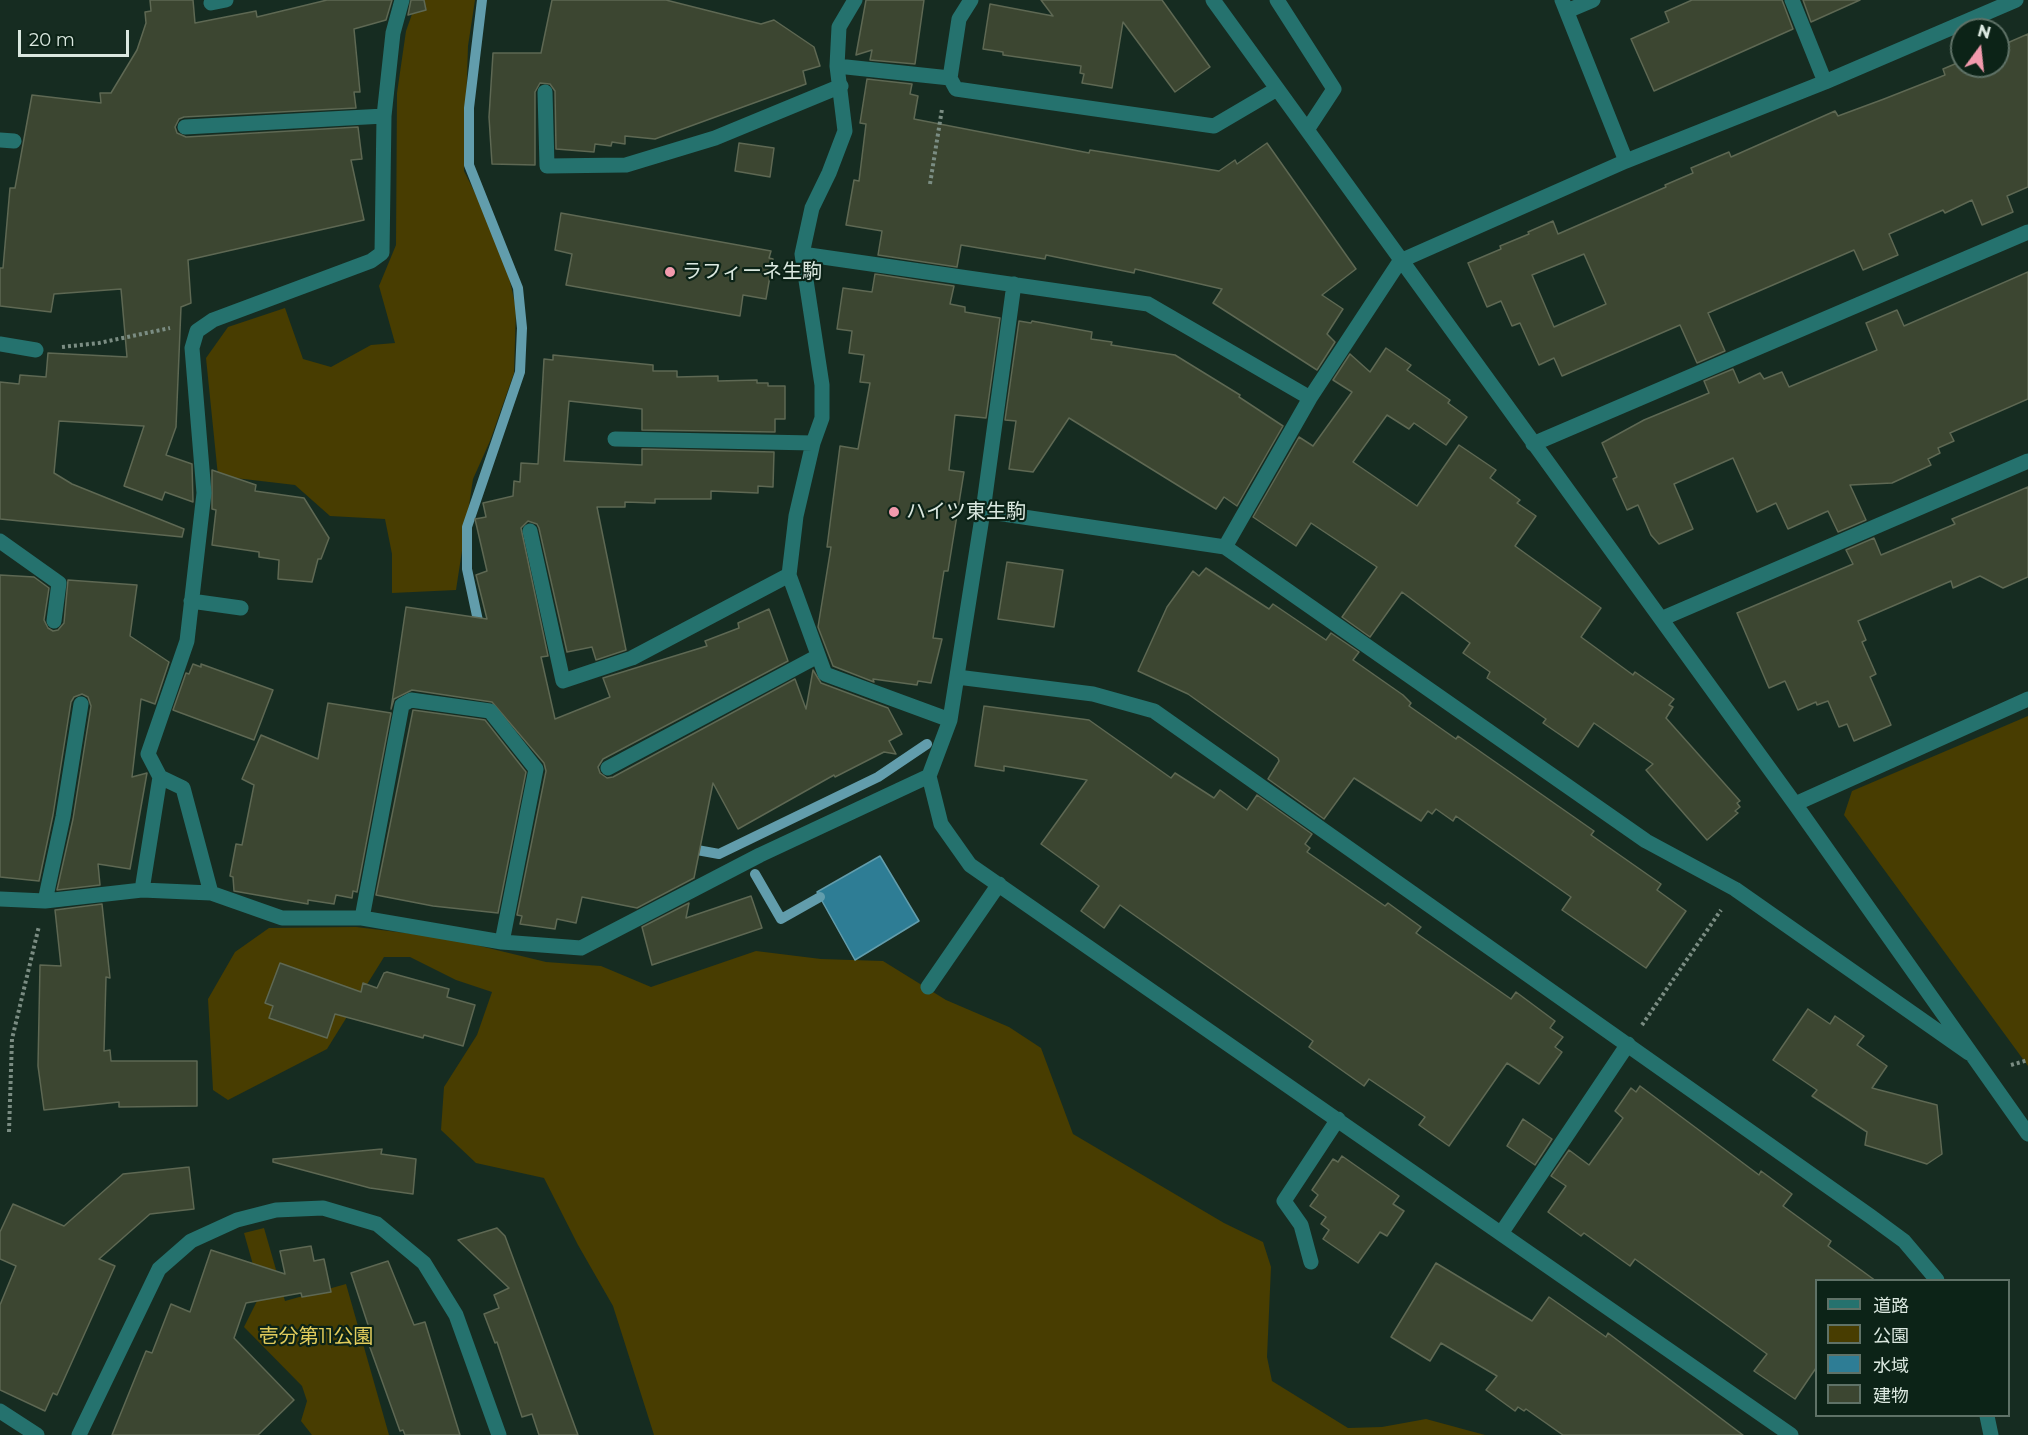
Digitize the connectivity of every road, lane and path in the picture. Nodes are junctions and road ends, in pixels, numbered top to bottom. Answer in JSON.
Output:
{"nodes":[{"id":1,"x":402,"y":0,"type":"edge"},
{"id":2,"x":855,"y":0,"type":"edge"},
{"id":3,"x":971,"y":0,"type":"edge"},
{"id":4,"x":1213,"y":0,"type":"edge"},
{"id":5,"x":1277,"y":0,"type":"edge"},
{"id":6,"x":1593,"y":0,"type":"edge"},
{"id":7,"x":1792,"y":0,"type":"edge"},
{"id":8,"x":2005,"y":2,"type":"edge"},
{"id":9,"x":1564,"y":5,"type":"edge"},
{"id":10,"x":837,"y":66,"type":"junction"},
{"id":11,"x":1825,"y":82,"type":"junction"},
{"id":12,"x":953,"y":84,"type":"junction"},
{"id":13,"x":840,"y":86,"type":"junction"},
{"id":14,"x":1277,"y":89,"type":"junction"},
{"id":15,"x":545,"y":92,"type":"dead end"},
{"id":16,"x":384,"y":116,"type":"junction"},
{"id":17,"x":185,"y":127,"type":"dead end"},
{"id":18,"x":1307,"y":130,"type":"junction"},
{"id":19,"x":1626,"y":161,"type":"junction"},
{"id":20,"x":930,"y":184,"type":"dead end"},
{"id":21,"x":2028,"y":232,"type":"edge"},
{"id":22,"x":802,"y":254,"type":"junction"},
{"id":23,"x":1400,"y":261,"type":"junction"},
{"id":24,"x":1014,"y":284,"type":"junction"},
{"id":25,"x":197,"y":331,"type":"junction"},
{"id":26,"x":0,"y":344,"type":"edge"},
{"id":27,"x":36,"y":350,"type":"joint"},
{"id":28,"x":1310,"y":398,"type":"junction"},
{"id":29,"x":615,"y":439,"type":"dead end"},
{"id":30,"x":813,"y":443,"type":"junction"},
{"id":31,"x":1533,"y":444,"type":"junction"},
{"id":32,"x":2028,"y":461,"type":"edge"},
{"id":33,"x":983,"y":511,"type":"junction"},
{"id":34,"x":530,"y":531,"type":"dead end"},
{"id":35,"x":0,"y":541,"type":"edge"},
{"id":36,"x":1225,"y":547,"type":"junction"},
{"id":37,"x":789,"y":575,"type":"junction"},
{"id":38,"x":191,"y":601,"type":"junction"},
{"id":39,"x":241,"y":608,"type":"dead end"},
{"id":40,"x":1660,"y":619,"type":"junction"},
{"id":41,"x":54,"y":621,"type":"dead end"},
{"id":42,"x":818,"y":656,"type":"junction"},
{"id":43,"x":957,"y":677,"type":"junction"},
{"id":44,"x":2028,"y":699,"type":"edge"},
{"id":45,"x":81,"y":704,"type":"dead end"},
{"id":46,"x":950,"y":720,"type":"junction"},
{"id":47,"x":608,"y":768,"type":"dead end"},
{"id":48,"x":930,"y":776,"type":"junction"},
{"id":49,"x":160,"y":777,"type":"junction"},
{"id":50,"x":1795,"y":804,"type":"junction"},
{"id":51,"x":999,"y":884,"type":"junction"},
{"id":52,"x":1735,"y":889,"type":"junction"},
{"id":53,"x":142,"y":890,"type":"junction"},
{"id":54,"x":211,"y":893,"type":"junction"},
{"id":55,"x":0,"y":899,"type":"edge"},
{"id":56,"x":45,"y":901,"type":"junction"},
{"id":57,"x":362,"y":918,"type":"junction"},
{"id":58,"x":502,"y":942,"type":"junction"},
{"id":59,"x":927,"y":987,"type":"dead end"},
{"id":60,"x":1628,"y":1044,"type":"junction"},
{"id":61,"x":1969,"y":1053,"type":"junction"},
{"id":62,"x":1338,"y":1119,"type":"junction"},
{"id":63,"x":9,"y":1132,"type":"dead end"},
{"id":64,"x":2028,"y":1134,"type":"edge"},
{"id":65,"x":1502,"y":1232,"type":"junction"},
{"id":66,"x":1311,"y":1262,"type":"dead end"},
{"id":67,"x":1935,"y":1279,"type":"edge"},
{"id":68,"x":0,"y":1411,"type":"edge"},
{"id":69,"x":1987,"y":1417,"type":"edge"},
{"id":70,"x":37,"y":1435,"type":"edge"},
{"id":71,"x":79,"y":1435,"type":"edge"},
{"id":72,"x":500,"y":1435,"type":"edge"},
{"id":73,"x":1791,"y":1435,"type":"edge"},
{"id":74,"x":1991,"y":1435,"type":"edge"}],
"edges":[{"from":1,"to":16,"type":"street"},
{"from":2,"to":10,"type":"street"},
{"from":3,"to":12,"type":"street"},
{"from":4,"to":14,"type":"street"},
{"from":5,"to":18,"type":"street"},
{"from":6,"to":9,"type":"street"},
{"from":7,"to":11,"type":"street"},
{"from":8,"to":11,"type":"street"},
{"from":9,"to":19,"type":"street"},
{"from":10,"to":12,"type":"street"},
{"from":10,"to":13,"type":"street"},
{"from":11,"to":19,"type":"street"},
{"from":12,"to":14,"type":"street"},
{"from":12,"to":20,"type":"path"},
{"from":13,"to":15,"type":"street"},
{"from":13,"to":22,"type":"street"},
{"from":14,"to":18,"type":"street"},
{"from":16,"to":17,"type":"street"},
{"from":16,"to":25,"type":"street"},
{"from":18,"to":23,"type":"street"},
{"from":19,"to":23,"type":"street"},
{"from":21,"to":31,"type":"street"},
{"from":22,"to":24,"type":"street"},
{"from":22,"to":30,"type":"street"},
{"from":23,"to":28,"type":"street"},
{"from":23,"to":31,"type":"street"},
{"from":24,"to":28,"type":"street"},
{"from":24,"to":33,"type":"street"},
{"from":25,"to":27,"type":"path"},
{"from":25,"to":38,"type":"street"},
{"from":26,"to":27,"type":"street"},
{"from":28,"to":36,"type":"street"},
{"from":29,"to":30,"type":"street"},
{"from":30,"to":37,"type":"street"},
{"from":31,"to":40,"type":"street"},
{"from":32,"to":40,"type":"street"},
{"from":33,"to":36,"type":"street"},
{"from":33,"to":43,"type":"street"},
{"from":34,"to":37,"type":"street"},
{"from":35,"to":41,"type":"street"},
{"from":36,"to":52,"type":"street"},
{"from":37,"to":42,"type":"street"},
{"from":38,"to":39,"type":"street"},
{"from":38,"to":49,"type":"street"},
{"from":40,"to":50,"type":"street"},
{"from":42,"to":46,"type":"street"},
{"from":42,"to":47,"type":"street"},
{"from":43,"to":46,"type":"street"},
{"from":43,"to":60,"type":"street"},
{"from":44,"to":50,"type":"street"},
{"from":45,"to":56,"type":"street"},
{"from":46,"to":48,"type":"street"},
{"from":48,"to":51,"type":"street"},
{"from":48,"to":58,"type":"street"},
{"from":49,"to":53,"type":"street"},
{"from":49,"to":54,"type":"street"},
{"from":50,"to":61,"type":"street"},
{"from":51,"to":59,"type":"street"},
{"from":51,"to":62,"type":"street"},
{"from":52,"to":60,"type":"path"},
{"from":52,"to":61,"type":"street"},
{"from":53,"to":54,"type":"street"},
{"from":53,"to":56,"type":"street"},
{"from":54,"to":57,"type":"street"},
{"from":55,"to":56,"type":"street"},
{"from":56,"to":63,"type":"path"},
{"from":57,"to":58,"type":"street"},
{"from":57,"to":58,"type":"street"},
{"from":60,"to":65,"type":"street"},
{"from":60,"to":67,"type":"street"},
{"from":61,"to":64,"type":"street"},
{"from":62,"to":65,"type":"street"},
{"from":62,"to":66,"type":"street"},
{"from":65,"to":73,"type":"street"},
{"from":68,"to":70,"type":"street"},
{"from":69,"to":74,"type":"street"},
{"from":71,"to":72,"type":"street"}]}
